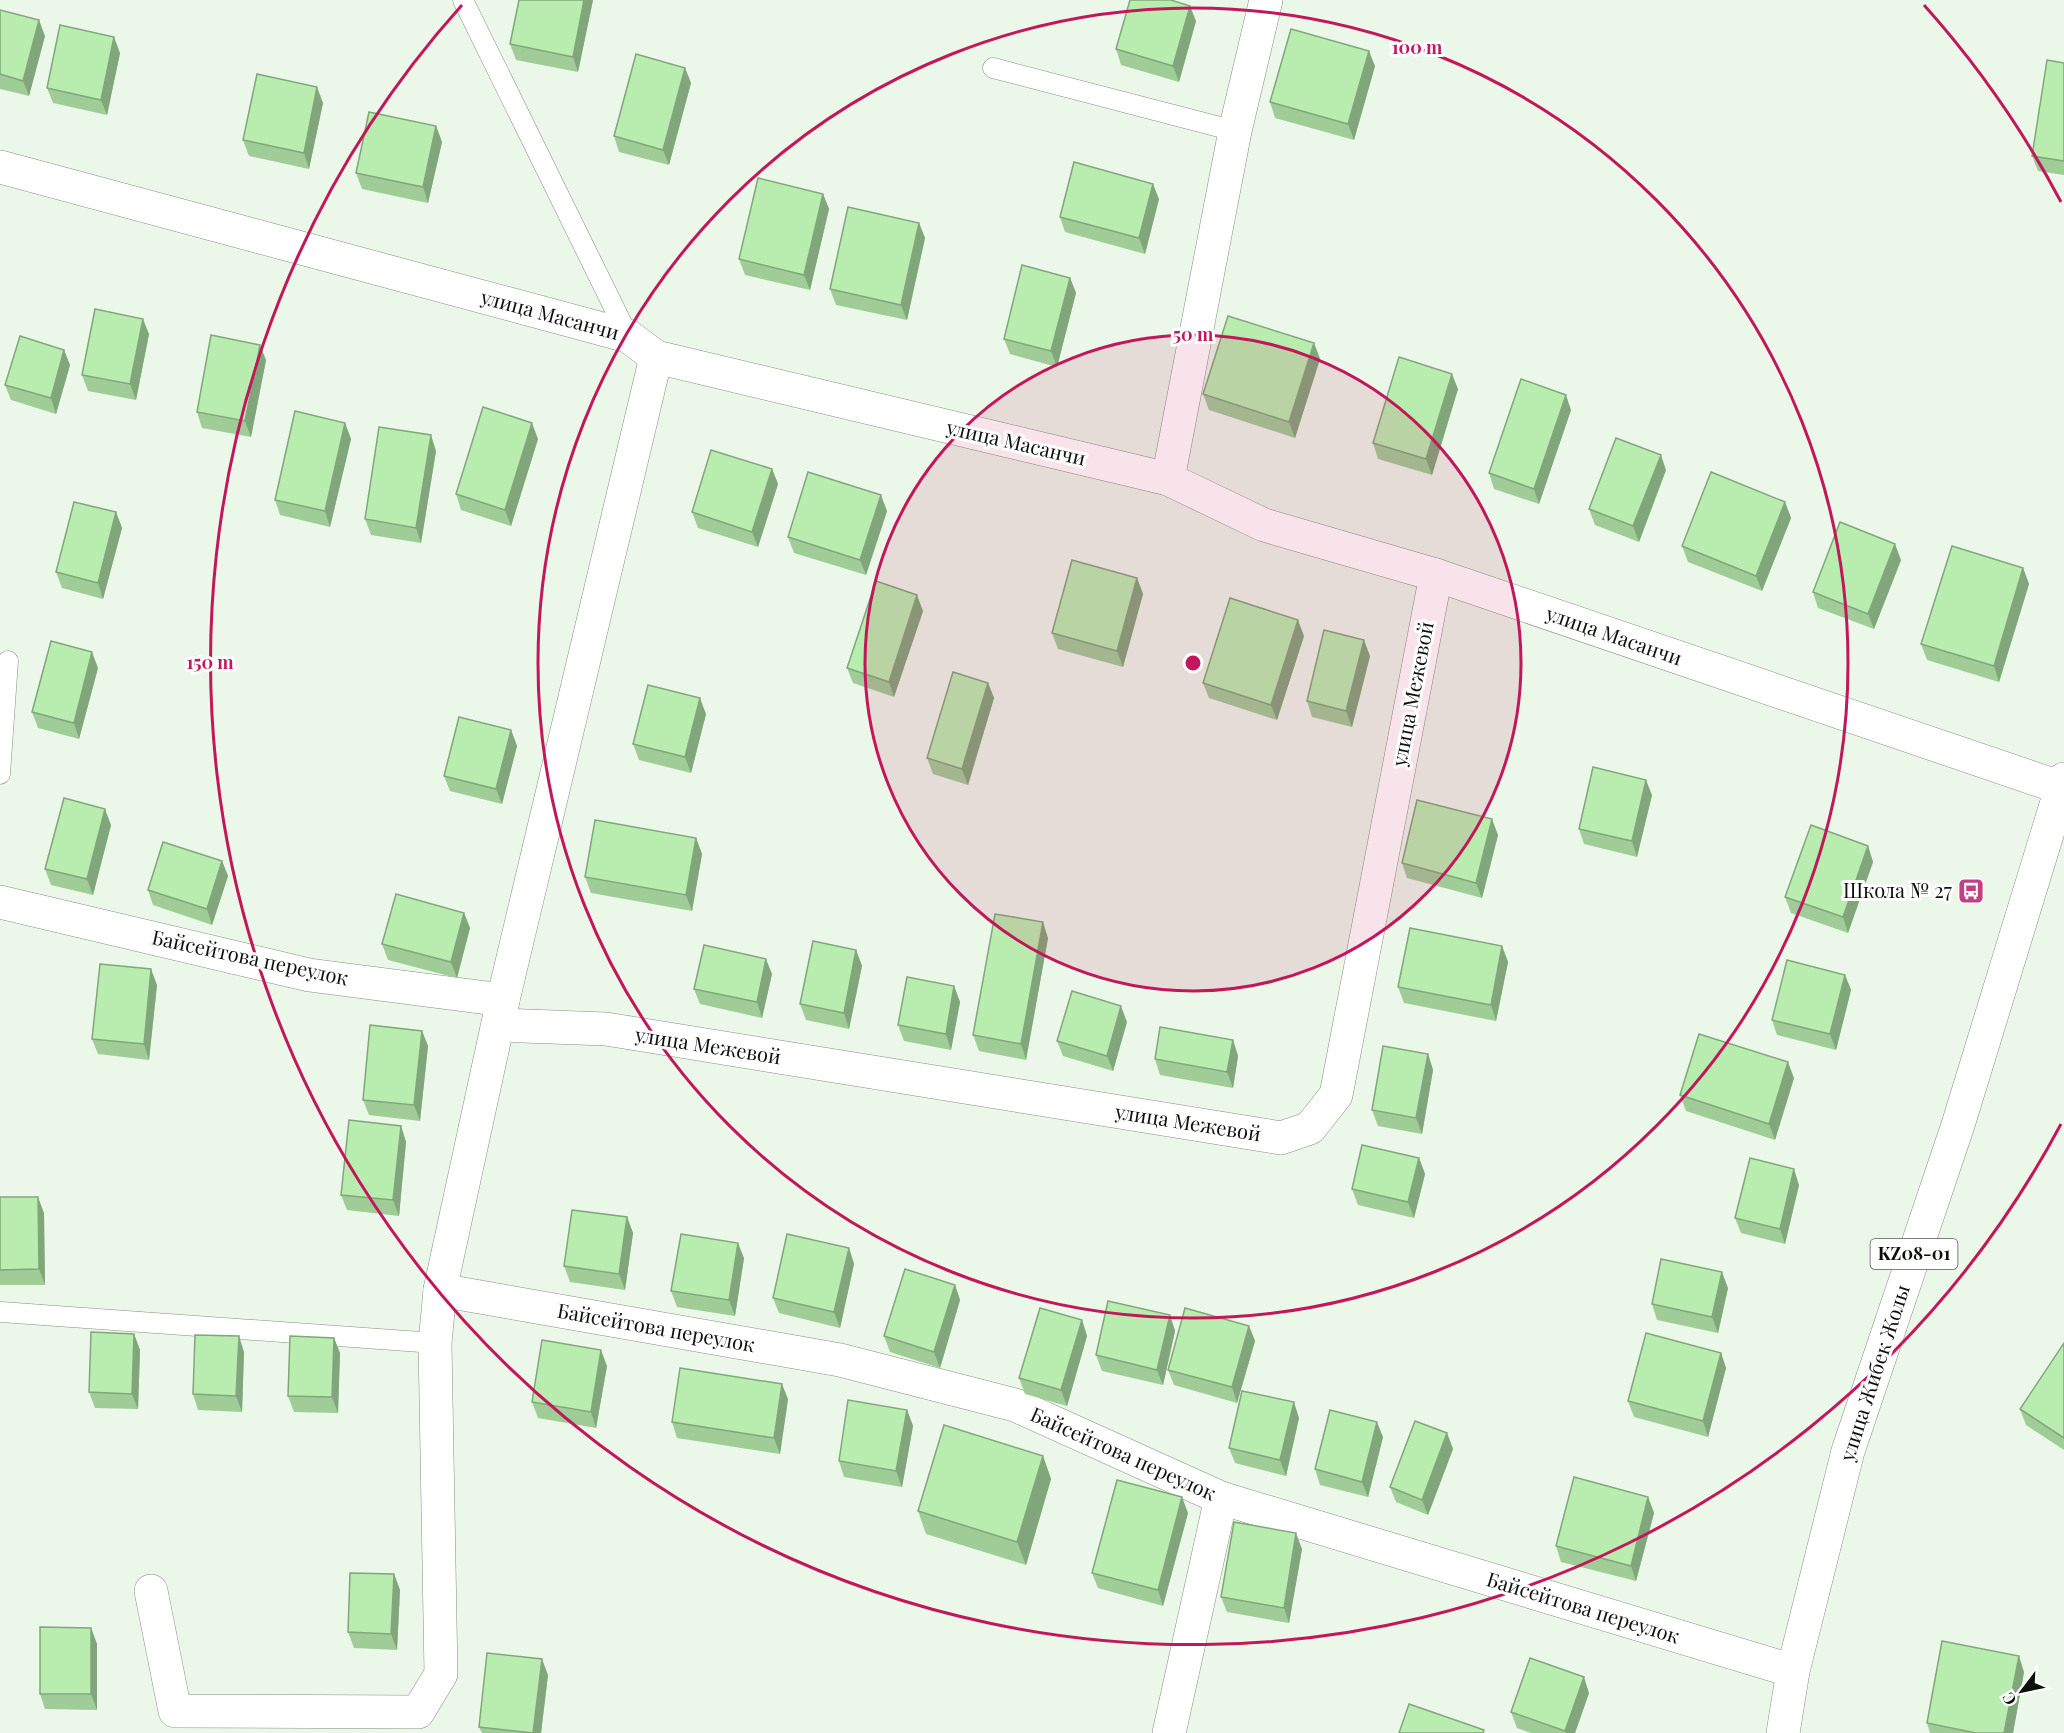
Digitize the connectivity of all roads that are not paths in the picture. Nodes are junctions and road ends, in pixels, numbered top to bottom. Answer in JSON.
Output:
{"nodes":[{"id":1,"x":463,"y":0,"type":"edge"},
{"id":2,"x":1266,"y":0,"type":"edge"},
{"id":3,"x":993,"y":68,"type":"dead end"},
{"id":4,"x":1235,"y":131,"type":"junction"},
{"id":5,"x":0,"y":167,"type":"edge"},
{"id":6,"x":628,"y":336,"type":"junction"},
{"id":7,"x":656,"y":357,"type":"junction"},
{"id":8,"x":1168,"y":479,"type":"junction"},
{"id":9,"x":1436,"y":575,"type":"junction"},
{"id":10,"x":8,"y":661,"type":"dead end"},
{"id":11,"x":0,"y":774,"type":"edge"},
{"id":12,"x":2063,"y":784,"type":"edge"},
{"id":13,"x":0,"y":902,"type":"edge"},
{"id":14,"x":501,"y":1012,"type":"junction"},
{"id":15,"x":440,"y":1290,"type":"junction"},
{"id":16,"x":2,"y":1312,"type":"edge"},
{"id":17,"x":435,"y":1343,"type":"junction"},
{"id":18,"x":1221,"y":1498,"type":"junction"},
{"id":19,"x":151,"y":1592,"type":"dead end"},
{"id":20,"x":1793,"y":1671,"type":"junction"},
{"id":21,"x":1169,"y":1733,"type":"edge"},
{"id":22,"x":1783,"y":1733,"type":"edge"}],
"edges":[{"from":1,"to":6,"type":"lane"},
{"from":2,"to":4,"type":"street"},
{"from":3,"to":4,"type":"lane"},
{"from":4,"to":8,"type":"street"},
{"from":5,"to":6,"type":"street","name":"улица Масанчи"},
{"from":6,"to":7,"type":"street","name":"улица Масанчи"},
{"from":7,"to":8,"type":"street","name":"улица Масанчи"},
{"from":7,"to":14,"type":"street"},
{"from":8,"to":9,"type":"street","name":"улица Масанчи"},
{"from":9,"to":12,"type":"street","name":"улица Масанчи"},
{"from":9,"to":14,"type":"street","name":"улица Межевой"},
{"from":10,"to":11,"type":"lane"},
{"from":12,"to":20,"type":"street","name":"улица Жибек Жолы","number":"KZ08-01"},
{"from":13,"to":14,"type":"street","name":"Байсейтова переулок"},
{"from":14,"to":15,"type":"street"},
{"from":15,"to":17,"type":"street"},
{"from":15,"to":18,"type":"street","name":"Байсейтова переулок"},
{"from":16,"to":17,"type":"lane"},
{"from":17,"to":19,"type":"street"},
{"from":18,"to":20,"type":"street","name":"Байсейтова переулок"},
{"from":18,"to":21,"type":"street"},
{"from":20,"to":22,"type":"street","name":"улица Жибек Жолы","number":"KZ08-01"}]}
